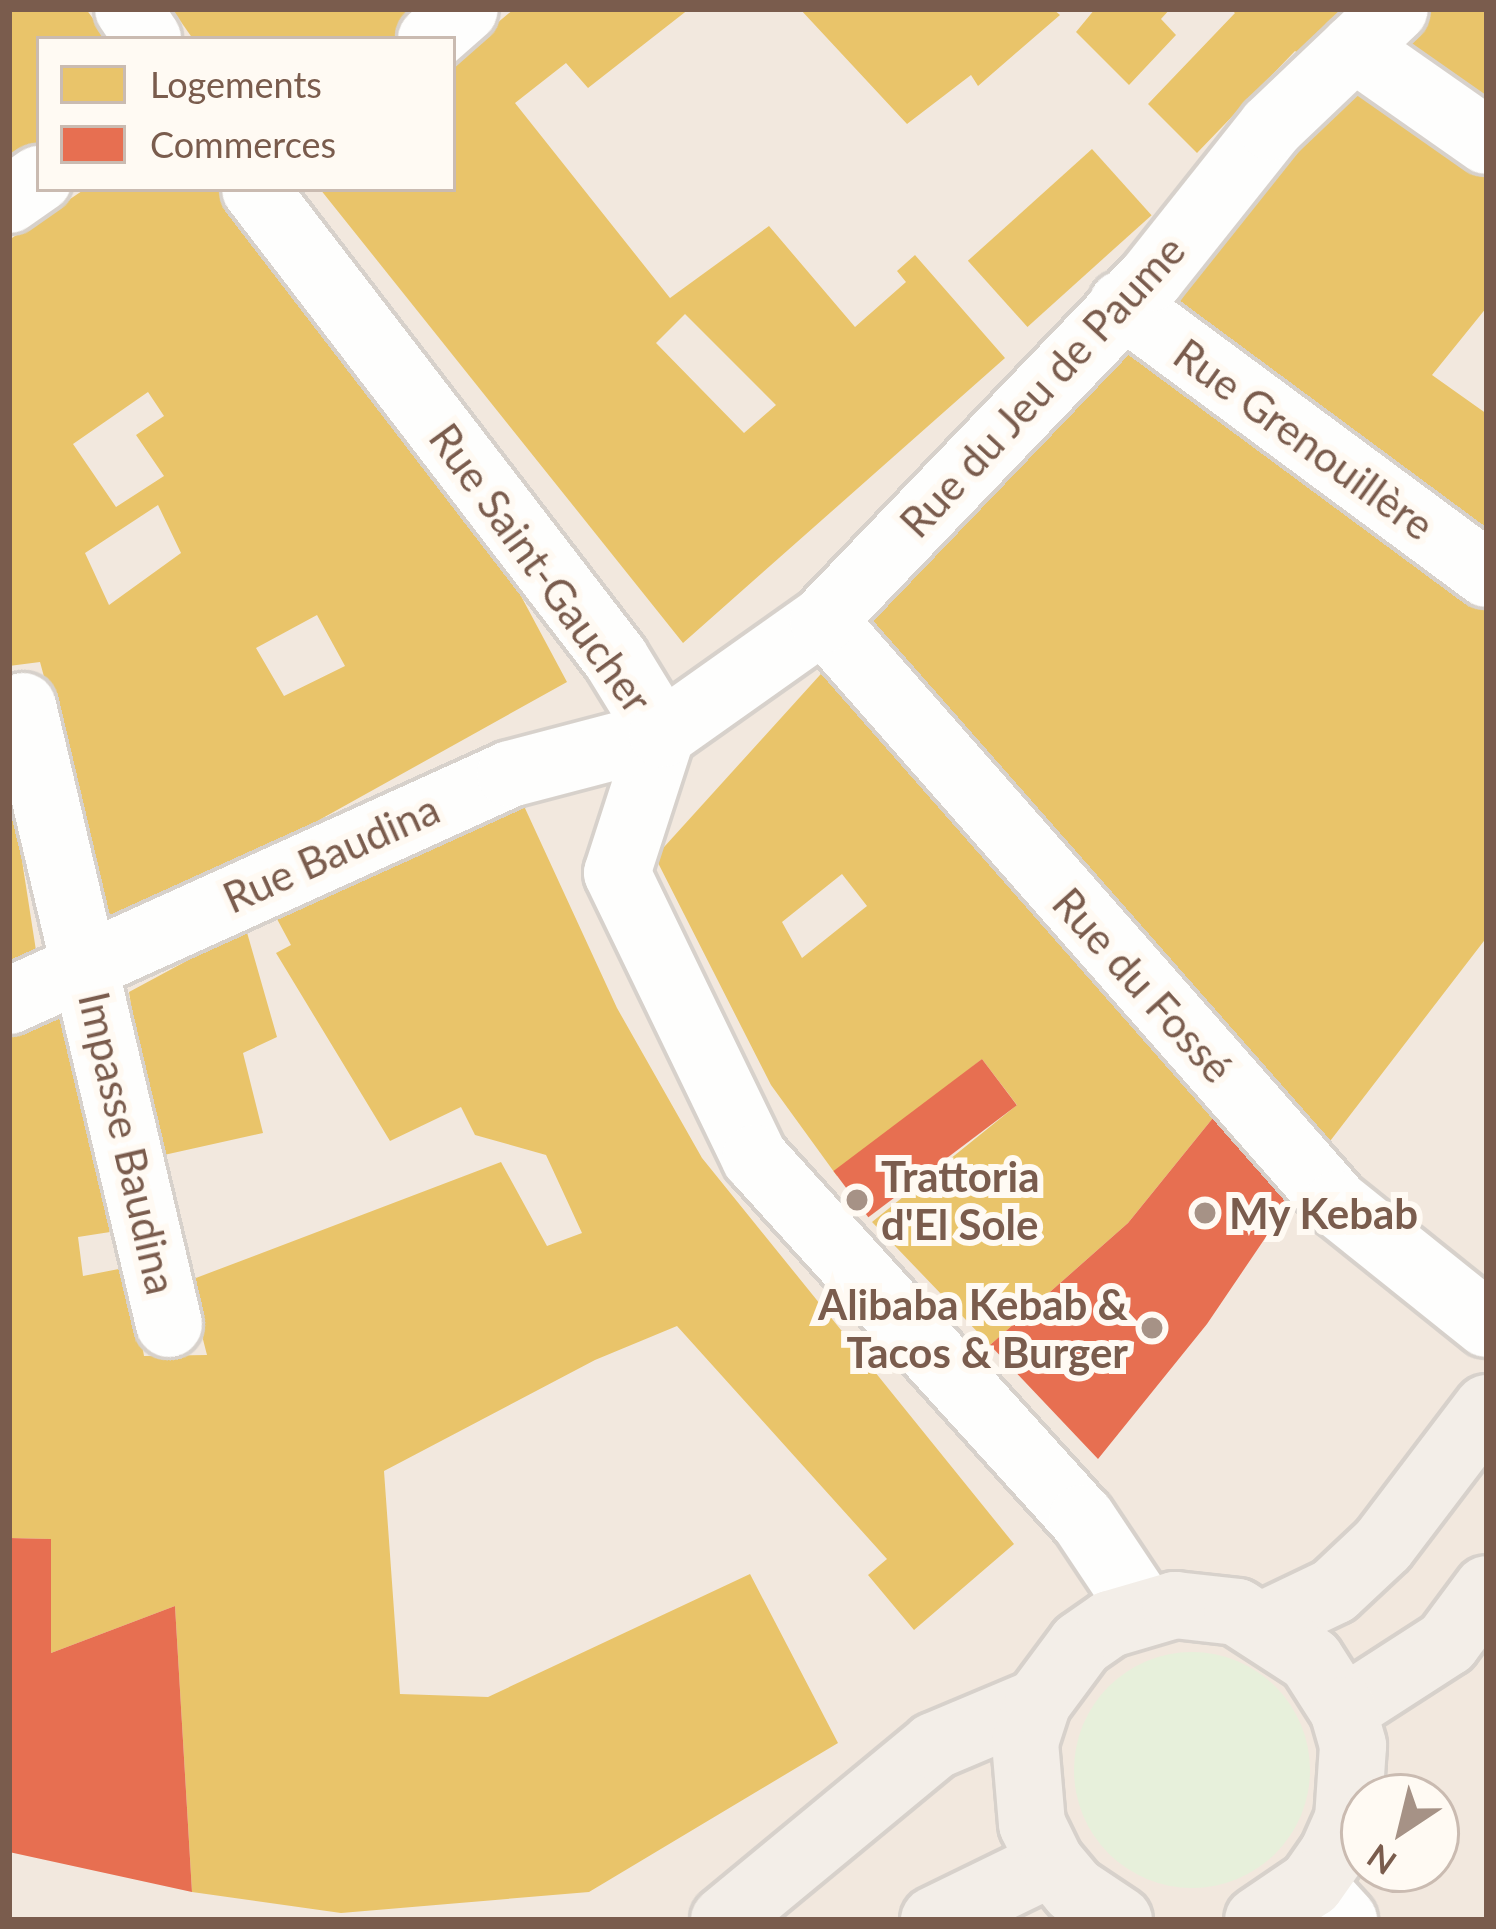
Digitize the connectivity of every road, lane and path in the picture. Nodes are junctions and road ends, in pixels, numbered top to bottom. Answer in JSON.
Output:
{"nodes":[{"id":1,"x":128,"y":9,"type":"edge"},
{"id":2,"x":465,"y":9,"type":"edge"},
{"id":3,"x":1374,"y":28,"type":"edge"},
{"id":4,"x":146,"y":36,"type":"edge"},
{"id":5,"x":434,"y":36,"type":"edge"},
{"id":6,"x":1487,"y":141,"type":"edge"},
{"id":7,"x":36,"y":181,"type":"edge"},
{"id":8,"x":260,"y":192,"type":"edge"},
{"id":9,"x":9,"y":200,"type":"edge"},
{"id":10,"x":1122,"y":304,"type":"junction"},
{"id":11,"x":1487,"y":574,"type":"edge"},
{"id":12,"x":823,"y":620,"type":"junction"},
{"id":13,"x":22,"y":706,"type":"dead end"},
{"id":14,"x":662,"y":734,"type":"junction"},
{"id":15,"x":88,"y":961,"type":"junction"},
{"id":16,"x":9,"y":1001,"type":"edge"},
{"id":17,"x":169,"y":1324,"type":"dead end"},
{"id":18,"x":1487,"y":1324,"type":"edge"},
{"id":19,"x":1487,"y":1408,"type":"edge"},
{"id":20,"x":1487,"y":1589,"type":"edge"},
{"id":21,"x":1144,"y":1611,"type":"junction"},
{"id":22,"x":1265,"y":1624,"type":"junction"},
{"id":23,"x":1038,"y":1702,"type":"junction"},
{"id":24,"x":1343,"y":1710,"type":"junction"},
{"id":25,"x":1051,"y":1863,"type":"junction"},
{"id":26,"x":1327,"y":1902,"type":"edge"},
{"id":27,"x":724,"y":1920,"type":"edge"},
{"id":28,"x":934,"y":1920,"type":"edge"},
{"id":29,"x":1120,"y":1920,"type":"edge"},
{"id":30,"x":1258,"y":1920,"type":"edge"}],
"edges":[{"from":1,"to":4,"type":"street"},
{"from":2,"to":5,"type":"street"},
{"from":3,"to":6,"type":"street"},
{"from":3,"to":10,"type":"street","name":"Rue du Jeu de Paume"},
{"from":7,"to":9,"type":"street"},
{"from":8,"to":14,"type":"street","name":"Rue Saint-Gaucher"},
{"from":10,"to":11,"type":"street","name":"Rue Grenouillère"},
{"from":10,"to":12,"type":"street","name":"Rue du Jeu de Paume"},
{"from":12,"to":14,"type":"street","name":"Rue du Jeu de Paume"},
{"from":12,"to":18,"type":"street","name":"Rue du Fossé"},
{"from":13,"to":15,"type":"street","name":"Impasse Baudina"},
{"from":14,"to":15,"type":"street","name":"Rue Baudina"},
{"from":14,"to":21,"type":"street","name":"Rue Saint-Gaucher"},
{"from":15,"to":16,"type":"street","name":"Rue Baudina"},
{"from":15,"to":17,"type":"street","name":"Impasse Baudina"},
{"from":19,"to":22,"type":"main road"},
{"from":20,"to":24,"type":"main road"},
{"from":21,"to":22,"type":"main road"},
{"from":21,"to":23,"type":"main road"},
{"from":22,"to":24,"type":"main road"},
{"from":23,"to":25,"type":"main road"},
{"from":23,"to":27,"type":"main road"},
{"from":24,"to":26,"type":"main road"},
{"from":25,"to":28,"type":"main road"},
{"from":25,"to":29,"type":"main road"},
{"from":26,"to":30,"type":"main road"}]}
